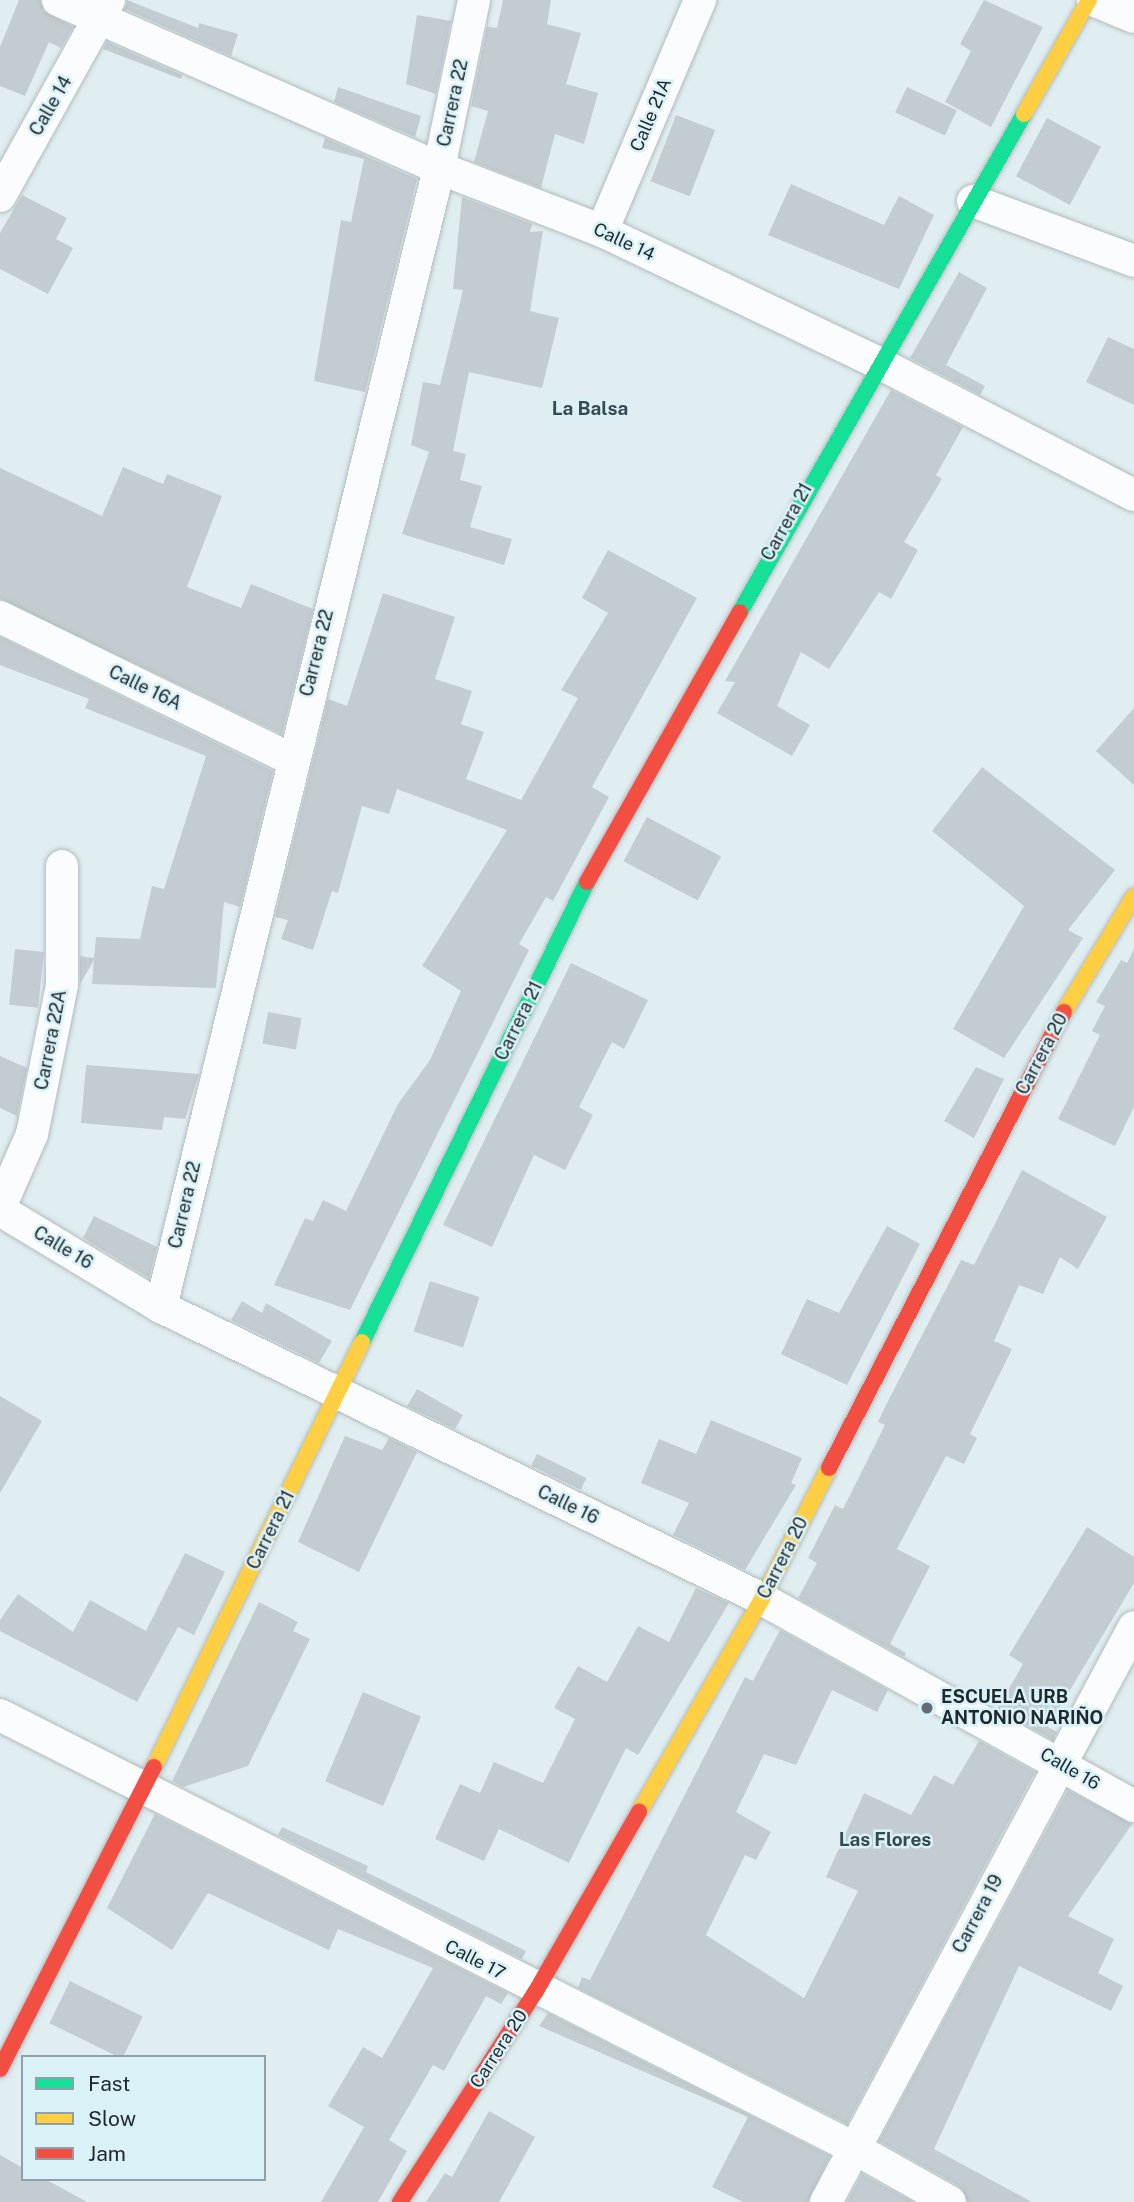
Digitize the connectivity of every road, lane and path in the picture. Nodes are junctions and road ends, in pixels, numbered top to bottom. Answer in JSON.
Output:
{"nodes":[{"id":1,"x":58,"y":0,"type":"edge"},
{"id":2,"x":474,"y":0,"type":"edge"},
{"id":3,"x":700,"y":0,"type":"edge"},
{"id":4,"x":1091,"y":0,"type":"edge"},
{"id":5,"x":105,"y":8,"type":"edge"},
{"id":6,"x":1134,"y":17,"type":"edge"},
{"id":7,"x":439,"y":168,"type":"junction"},
{"id":8,"x":0,"y":196,"type":"edge"},
{"id":9,"x":973,"y":201,"type":"junction"},
{"id":10,"x":602,"y":231,"type":"junction"},
{"id":11,"x":1134,"y":261,"type":"edge"},
{"id":12,"x":877,"y":362,"type":"junction"},
{"id":13,"x":1134,"y":495,"type":"edge"},
{"id":14,"x":0,"y":617,"type":"edge"},
{"id":15,"x":291,"y":759,"type":"junction"},
{"id":16,"x":62,"y":866,"type":"dead end"},
{"id":17,"x":1134,"y":896,"type":"edge"},
{"id":18,"x":0,"y":1208,"type":"edge"},
{"id":19,"x":161,"y":1307,"type":"junction"},
{"id":20,"x":338,"y":1393,"type":"junction"},
{"id":21,"x":762,"y":1599,"type":"junction"},
{"id":22,"x":1134,"y":1627,"type":"edge"},
{"id":23,"x":0,"y":1715,"type":"edge"},
{"id":24,"x":1059,"y":1762,"type":"junction"},
{"id":25,"x":142,"y":1792,"type":"junction"},
{"id":26,"x":1134,"y":1806,"type":"edge"},
{"id":27,"x":536,"y":1991,"type":"junction"},
{"id":28,"x":0,"y":2068,"type":"edge"},
{"id":29,"x":854,"y":2148,"type":"junction"},
{"id":30,"x":400,"y":2202,"type":"edge"},
{"id":31,"x":826,"y":2202,"type":"edge"},
{"id":32,"x":950,"y":2202,"type":"edge"}],
"edges":[{"from":1,"to":5,"type":"street","name":"Calle 14"},
{"from":2,"to":7,"type":"street","name":"Carrera 22"},
{"from":3,"to":10,"type":"street","name":"Calle 21A"},
{"from":4,"to":6,"type":"street"},
{"from":4,"to":9,"type":"street","name":"Carrera 21"},
{"from":5,"to":7,"type":"street","name":"Calle 14"},
{"from":5,"to":8,"type":"street","name":"Calle 14"},
{"from":7,"to":10,"type":"street","name":"Calle 14"},
{"from":7,"to":15,"type":"street","name":"Carrera 22"},
{"from":9,"to":11,"type":"street"},
{"from":9,"to":12,"type":"street","name":"Carrera 21"},
{"from":10,"to":12,"type":"street","name":"Calle 14"},
{"from":12,"to":13,"type":"street","name":"Calle 14"},
{"from":12,"to":20,"type":"street","name":"Carrera 21"},
{"from":14,"to":15,"type":"street","name":"Calle 16A"},
{"from":15,"to":19,"type":"street","name":"Carrera 22"},
{"from":16,"to":18,"type":"street","name":"Carrera 22A"},
{"from":17,"to":21,"type":"street","name":"Carrera 20"},
{"from":18,"to":19,"type":"street","name":"Calle 16"},
{"from":19,"to":20,"type":"street","name":"Calle 16"},
{"from":20,"to":21,"type":"street","name":"Calle 16"},
{"from":20,"to":25,"type":"street","name":"Carrera 21"},
{"from":21,"to":24,"type":"street","name":"Calle 16"},
{"from":21,"to":27,"type":"street","name":"Carrera 20"},
{"from":22,"to":24,"type":"street","name":"Carrera 19"},
{"from":23,"to":25,"type":"street","name":"Calle 17"},
{"from":24,"to":26,"type":"street","name":"Calle 16"},
{"from":24,"to":29,"type":"street","name":"Carrera 19"},
{"from":25,"to":27,"type":"street","name":"Calle 17"},
{"from":25,"to":28,"type":"street","name":"Carrera 21"},
{"from":27,"to":29,"type":"street","name":"Calle 17"},
{"from":27,"to":30,"type":"street","name":"Carrera 20"},
{"from":29,"to":31,"type":"street","name":"Carrera 19"},
{"from":29,"to":32,"type":"street","name":"Calle 17"}]}
